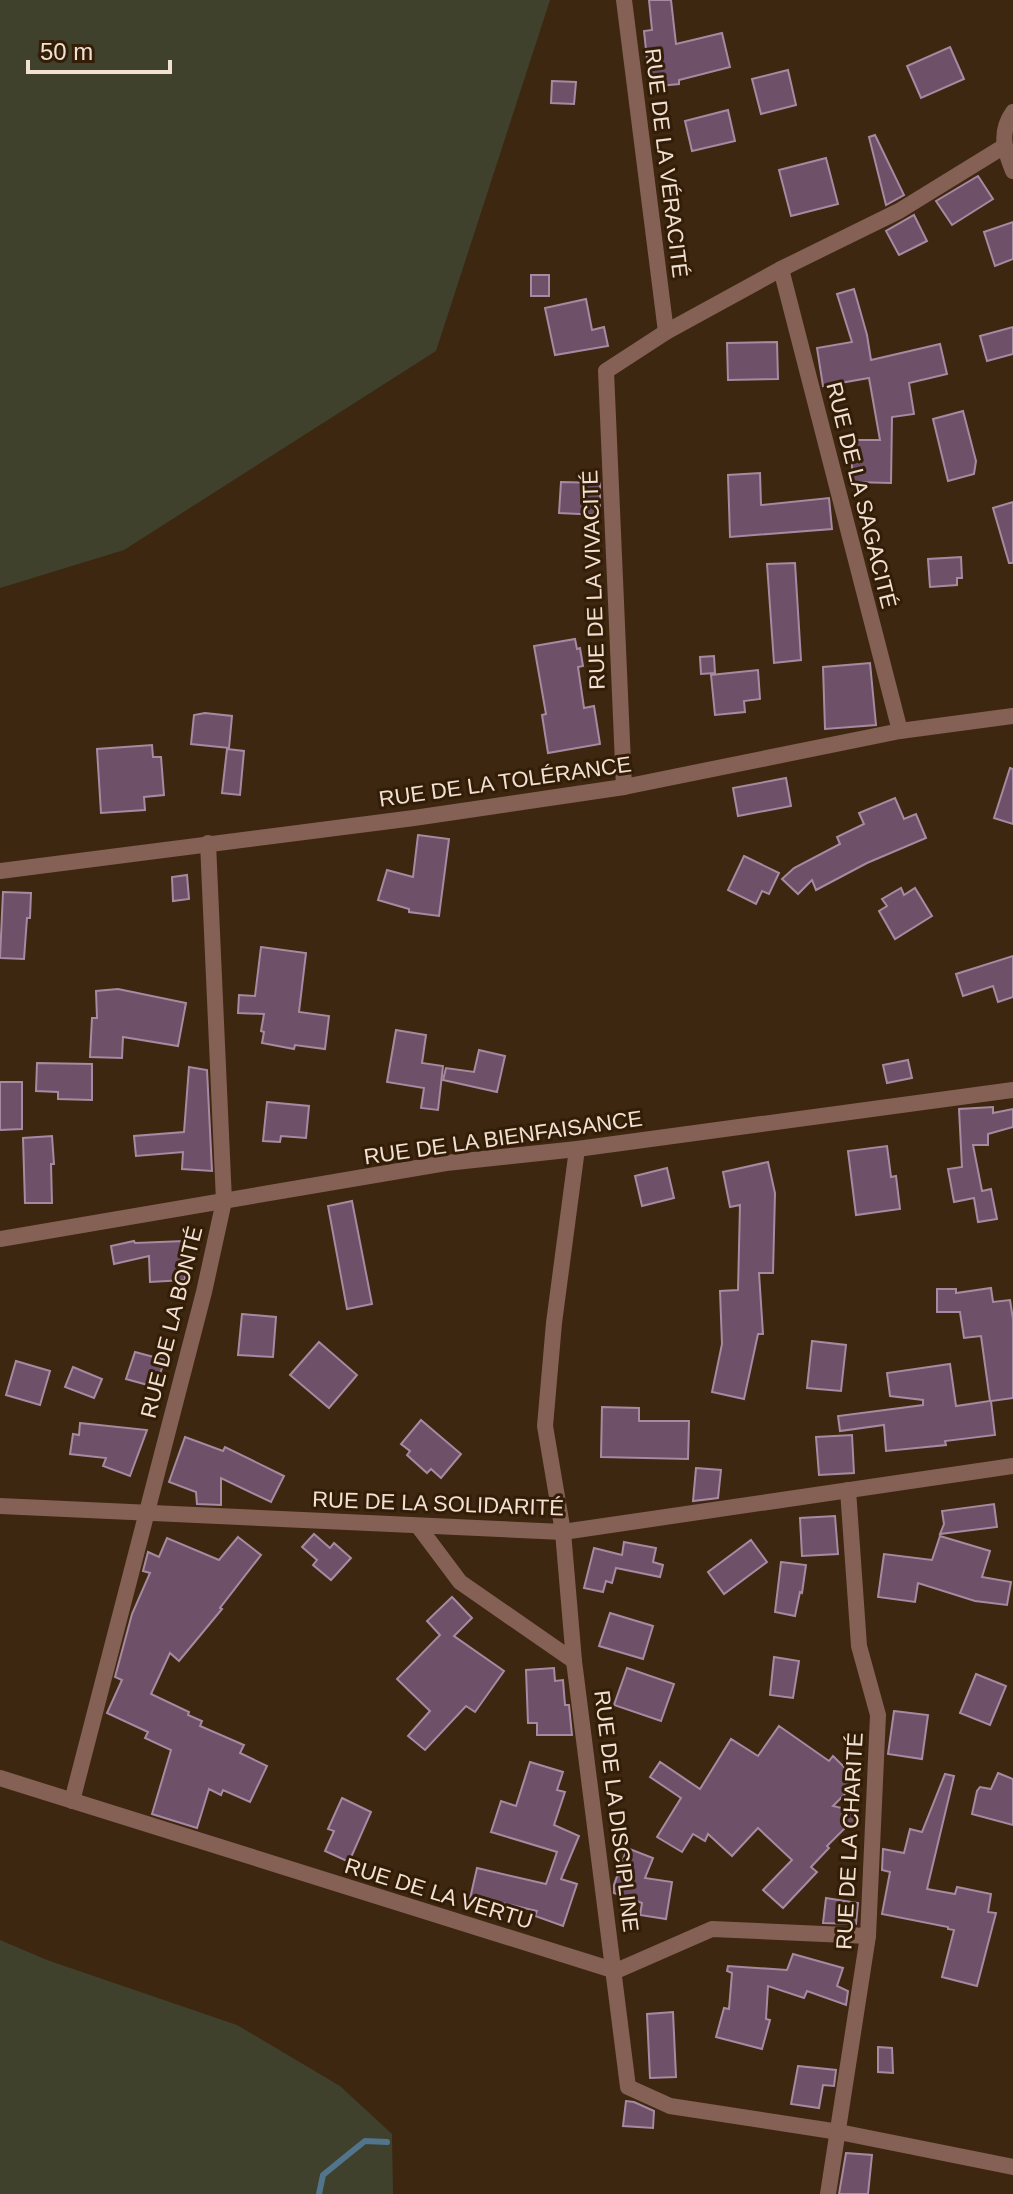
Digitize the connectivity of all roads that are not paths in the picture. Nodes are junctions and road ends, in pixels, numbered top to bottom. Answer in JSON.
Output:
{"nodes":[{"id":1,"x":624,"y":0,"type":"edge"},
{"id":2,"x":1013,"y":112,"type":"edge"},
{"id":3,"x":1003,"y":147,"type":"junction"},
{"id":4,"x":1013,"y":171,"type":"edge"},
{"id":5,"x":781,"y":269,"type":"junction"},
{"id":6,"x":666,"y":332,"type":"junction"},
{"id":7,"x":1013,"y":716,"type":"edge"},
{"id":8,"x":900,"y":731,"type":"junction"},
{"id":9,"x":624,"y":787,"type":"junction"},
{"id":10,"x":208,"y":843,"type":"junction"},
{"id":11,"x":0,"y":871,"type":"edge"},
{"id":12,"x":1013,"y":1090,"type":"edge"},
{"id":13,"x":577,"y":1149,"type":"junction"},
{"id":14,"x":224,"y":1201,"type":"junction"},
{"id":15,"x":0,"y":1239,"type":"edge"},
{"id":16,"x":1013,"y":1466,"type":"edge"},
{"id":17,"x":848,"y":1490,"type":"junction"},
{"id":18,"x":0,"y":1506,"type":"edge"},
{"id":19,"x":145,"y":1513,"type":"junction"},
{"id":20,"x":418,"y":1526,"type":"junction"},
{"id":21,"x":563,"y":1532,"type":"junction"},
{"id":22,"x":574,"y":1661,"type":"junction"},
{"id":23,"x":0,"y":1778,"type":"edge"},
{"id":24,"x":72,"y":1801,"type":"junction"},
{"id":25,"x":868,"y":1936,"type":"junction"},
{"id":26,"x":616,"y":1971,"type":"junction"},
{"id":27,"x":839,"y":2132,"type":"junction"},
{"id":28,"x":1013,"y":2167,"type":"edge"},
{"id":29,"x":828,"y":2194,"type":"edge"}],
"edges":[{"from":1,"to":6,"type":"street","name":"RUE DE LA VÉRACITÉ"},
{"from":2,"to":3,"type":"street"},
{"from":3,"to":4,"type":"street"},
{"from":3,"to":5,"type":"street"},
{"from":5,"to":6,"type":"street"},
{"from":5,"to":8,"type":"street","name":"RUE DE LA SAGACITÉ"},
{"from":6,"to":9,"type":"street","name":"RUE DE LA VIVACITÉ"},
{"from":7,"to":8,"type":"street","name":"RUE DE LA TOLÉRANCE"},
{"from":8,"to":9,"type":"street","name":"RUE DE LA TOLÉRANCE"},
{"from":9,"to":10,"type":"street","name":"RUE DE LA TOLÉRANCE"},
{"from":10,"to":11,"type":"street","name":"RUE DE LA TOLÉRANCE"},
{"from":10,"to":14,"type":"street","name":"RUE DE LA BONTÉ"},
{"from":12,"to":13,"type":"street","name":"RUE DE LA BIENFAISANCE"},
{"from":13,"to":14,"type":"street","name":"RUE DE LA BIENFAISANCE"},
{"from":13,"to":21,"type":"street","name":"RUE DE LA DISCIPLINE"},
{"from":14,"to":15,"type":"street","name":"RUE DE LA BIENFAISANCE"},
{"from":14,"to":19,"type":"street","name":"RUE DE LA BONTÉ"},
{"from":16,"to":17,"type":"street","name":"RUE DE LA SOLIDARITÉ"},
{"from":17,"to":21,"type":"street","name":"RUE DE LA SOLIDARITÉ"},
{"from":17,"to":25,"type":"street","name":"RUE DE LA CHARITÉ"},
{"from":18,"to":19,"type":"street","name":"RUE DE LA SOLIDARITÉ"},
{"from":19,"to":20,"type":"street","name":"RUE DE LA SOLIDARITÉ"},
{"from":19,"to":24,"type":"street","name":"RUE DE LA BONTÉ"},
{"from":20,"to":21,"type":"street","name":"RUE DE LA SOLIDARITÉ"},
{"from":20,"to":22,"type":"street"},
{"from":21,"to":22,"type":"street","name":"RUE DE LA DISCIPLINE"},
{"from":22,"to":26,"type":"street","name":"RUE DE LA DISCIPLINE"},
{"from":23,"to":24,"type":"street","name":"RUE DE LA VERTU"},
{"from":24,"to":26,"type":"street","name":"RUE DE LA VERTU"},
{"from":25,"to":26,"type":"street"},
{"from":25,"to":27,"type":"street","name":"RUE DE LA CHARITÉ"},
{"from":26,"to":27,"type":"street","name":"RUE DE LA DISCIPLINE"},
{"from":27,"to":28,"type":"street","name":"RUE DE LA DISCIPLINE"},
{"from":27,"to":29,"type":"street","name":"RUE DE LA CHARITÉ"}]}
